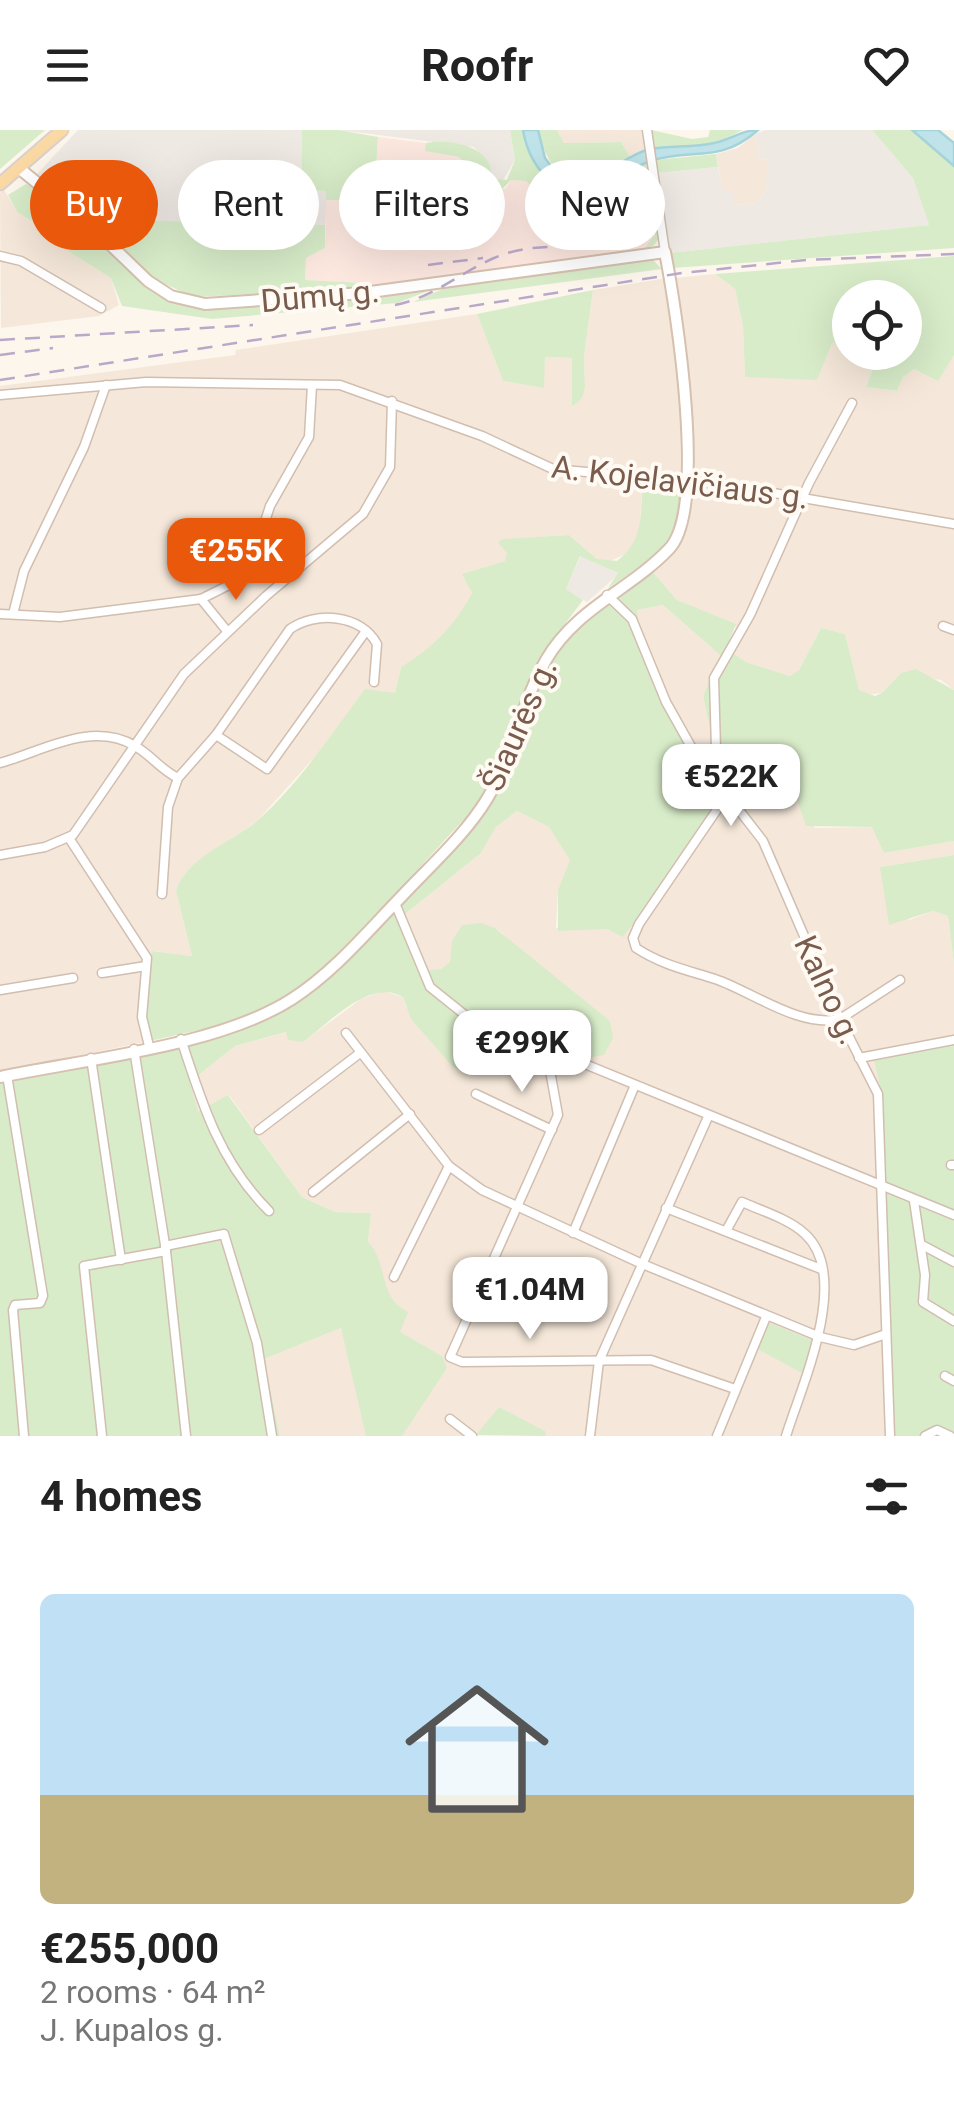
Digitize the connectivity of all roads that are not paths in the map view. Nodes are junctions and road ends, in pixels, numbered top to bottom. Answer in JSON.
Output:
{"nodes":[{"id":1,"x":62,"y":130,"type":"edge"},
{"id":2,"x":647,"y":130,"type":"edge"},
{"id":3,"x":20,"y":169,"type":"junction"},
{"id":4,"x":0,"y":184,"type":"edge"},
{"id":5,"x":665,"y":252,"type":"junction"},
{"id":6,"x":0,"y":256,"type":"edge"},
{"id":7,"x":101,"y":308,"type":"dead end"},
{"id":8,"x":106,"y":384,"type":"junction"},
{"id":9,"x":312,"y":385,"type":"junction"},
{"id":10,"x":0,"y":394,"type":"edge"},
{"id":11,"x":392,"y":400,"type":"junction"},
{"id":12,"x":852,"y":403,"type":"dead end"},
{"id":13,"x":686,"y":481,"type":"junction"},
{"id":14,"x":803,"y":498,"type":"junction"},
{"id":15,"x":954,"y":524,"type":"edge"},
{"id":16,"x":607,"y":595,"type":"junction"},
{"id":17,"x":201,"y":600,"type":"junction"},
{"id":18,"x":0,"y":614,"type":"edge"},
{"id":19,"x":13,"y":614,"type":"junction"},
{"id":20,"x":943,"y":626,"type":"dead end"},
{"id":21,"x":366,"y":630,"type":"junction"},
{"id":22,"x":954,"y":630,"type":"edge"},
{"id":23,"x":227,"y":631,"type":"junction"},
{"id":24,"x":374,"y":682,"type":"dead end"},
{"id":25,"x":216,"y":735,"type":"junction"},
{"id":26,"x":134,"y":745,"type":"junction"},
{"id":27,"x":0,"y":764,"type":"edge"},
{"id":28,"x":707,"y":768,"type":"junction"},
{"id":29,"x":178,"y":778,"type":"junction"},
{"id":30,"x":728,"y":794,"type":"junction"},
{"id":31,"x":69,"y":838,"type":"junction"},
{"id":32,"x":0,"y":855,"type":"edge"},
{"id":33,"x":162,"y":894,"type":"dead end"},
{"id":34,"x":395,"y":903,"type":"junction"},
{"id":35,"x":146,"y":966,"type":"junction"},
{"id":36,"x":102,"y":973,"type":"dead end"},
{"id":37,"x":73,"y":978,"type":"dead end"},
{"id":38,"x":900,"y":980,"type":"dead end"},
{"id":39,"x":0,"y":990,"type":"edge"},
{"id":40,"x":840,"y":1019,"type":"junction"},
{"id":41,"x":346,"y":1033,"type":"dead end"},
{"id":42,"x":181,"y":1039,"type":"junction"},
{"id":43,"x":954,"y":1040,"type":"edge"},
{"id":44,"x":148,"y":1046,"type":"junction"},
{"id":45,"x":546,"y":1048,"type":"junction"},
{"id":46,"x":134,"y":1049,"type":"junction"},
{"id":47,"x":360,"y":1053,"type":"junction"},
{"id":48,"x":91,"y":1058,"type":"junction"},
{"id":49,"x":860,"y":1058,"type":"junction"},
{"id":50,"x":4,"y":1076,"type":"edge"},
{"id":51,"x":635,"y":1085,"type":"junction"},
{"id":52,"x":476,"y":1094,"type":"dead end"},
{"id":53,"x":410,"y":1114,"type":"junction"},
{"id":54,"x":708,"y":1117,"type":"junction"},
{"id":55,"x":259,"y":1130,"type":"dead end"},
{"id":56,"x":552,"y":1130,"type":"junction"},
{"id":57,"x":449,"y":1166,"type":"junction"},
{"id":58,"x":883,"y":1188,"type":"junction"},
{"id":59,"x":313,"y":1192,"type":"dead end"},
{"id":60,"x":914,"y":1200,"type":"junction"},
{"id":61,"x":516,"y":1207,"type":"junction"},
{"id":62,"x":666,"y":1208,"type":"junction"},
{"id":63,"x":269,"y":1211,"type":"dead end"},
{"id":64,"x":954,"y":1215,"type":"edge"},
{"id":65,"x":726,"y":1231,"type":"junction"},
{"id":66,"x":574,"y":1234,"type":"junction"},
{"id":67,"x":922,"y":1244,"type":"junction"},
{"id":68,"x":166,"y":1248,"type":"junction"},
{"id":69,"x":122,"y":1260,"type":"junction"},
{"id":70,"x":954,"y":1262,"type":"edge"},
{"id":71,"x":640,"y":1264,"type":"junction"},
{"id":72,"x":821,"y":1269,"type":"junction"},
{"id":73,"x":394,"y":1276,"type":"dead end"},
{"id":74,"x":766,"y":1317,"type":"junction"},
{"id":75,"x":954,"y":1321,"type":"edge"},
{"id":76,"x":886,"y":1334,"type":"junction"},
{"id":77,"x":820,"y":1338,"type":"junction"},
{"id":78,"x":599,"y":1361,"type":"junction"},
{"id":79,"x":944,"y":1376,"type":"dead end"},
{"id":80,"x":954,"y":1381,"type":"edge"},
{"id":81,"x":735,"y":1390,"type":"junction"},
{"id":82,"x":450,"y":1419,"type":"dead end"},
{"id":83,"x":24,"y":1436,"type":"edge"},
{"id":84,"x":102,"y":1436,"type":"edge"},
{"id":85,"x":186,"y":1436,"type":"edge"},
{"id":86,"x":272,"y":1436,"type":"edge"},
{"id":87,"x":472,"y":1436,"type":"edge"},
{"id":88,"x":590,"y":1436,"type":"edge"},
{"id":89,"x":717,"y":1436,"type":"edge"},
{"id":90,"x":786,"y":1436,"type":"edge"},
{"id":91,"x":890,"y":1436,"type":"edge"},
{"id":92,"x":925,"y":1436,"type":"edge"},
{"id":93,"x":950,"y":1436,"type":"edge"}],
"edges":[{"from":1,"to":3,"type":"main road"},
{"from":2,"to":5,"type":"street","name":"Šiaurės g."},
{"from":3,"to":4,"type":"main road"},
{"from":3,"to":5,"type":"main road","name":"Dūmų g."},
{"from":5,"to":13,"type":"main road","name":"Šiaurės g."},
{"from":6,"to":7,"type":"street"},
{"from":8,"to":9,"type":"street","name":"A. Kojelavičiaus g."},
{"from":8,"to":10,"type":"street","name":"A. Kojelavičiaus g."},
{"from":8,"to":19,"type":"street"},
{"from":9,"to":11,"type":"street","name":"A. Kojelavičiaus g."},
{"from":9,"to":17,"type":"street"},
{"from":11,"to":13,"type":"street","name":"A. Kojelavičiaus g."},
{"from":11,"to":23,"type":"street"},
{"from":12,"to":14,"type":"street"},
{"from":13,"to":14,"type":"street","name":"A. Kojelavičiaus g."},
{"from":13,"to":16,"type":"main road","name":"Šiaurės g."},
{"from":14,"to":15,"type":"street","name":"A. Kojelavičiaus g."},
{"from":14,"to":28,"type":"street"},
{"from":16,"to":28,"type":"street","name":"Kalno g."},
{"from":16,"to":34,"type":"main road","name":"Šiaurės g."},
{"from":17,"to":19,"type":"street"},
{"from":17,"to":23,"type":"street"},
{"from":18,"to":19,"type":"street"},
{"from":20,"to":22,"type":"street"},
{"from":21,"to":24,"type":"street"},
{"from":21,"to":25,"type":"street"},
{"from":21,"to":25,"type":"street"},
{"from":23,"to":26,"type":"street"},
{"from":25,"to":29,"type":"street"},
{"from":26,"to":27,"type":"street"},
{"from":26,"to":29,"type":"street"},
{"from":26,"to":31,"type":"street"},
{"from":28,"to":30,"type":"street","name":"Kalno g."},
{"from":29,"to":33,"type":"street"},
{"from":30,"to":40,"type":"street","name":"Kalno g."},
{"from":30,"to":40,"type":"street"},
{"from":31,"to":32,"type":"street"},
{"from":31,"to":35,"type":"street"},
{"from":34,"to":42,"type":"main road","name":"Šiaurės g."},
{"from":34,"to":45,"type":"street"},
{"from":35,"to":36,"type":"street"},
{"from":35,"to":44,"type":"street"},
{"from":37,"to":39,"type":"street"},
{"from":38,"to":40,"type":"street"},
{"from":40,"to":49,"type":"street","name":"Kalno g."},
{"from":41,"to":47,"type":"street"},
{"from":42,"to":44,"type":"main road","name":"Šiaurės g."},
{"from":42,"to":63,"type":"street"},
{"from":43,"to":49,"type":"street"},
{"from":44,"to":46,"type":"main road","name":"Šiaurės g."},
{"from":45,"to":51,"type":"street"},
{"from":45,"to":56,"type":"street"},
{"from":46,"to":48,"type":"main road","name":"Šiaurės g."},
{"from":46,"to":68,"type":"street"},
{"from":47,"to":53,"type":"street"},
{"from":47,"to":55,"type":"street"},
{"from":48,"to":50,"type":"main road","name":"Šiaurės g."},
{"from":48,"to":69,"type":"street"},
{"from":49,"to":58,"type":"street","name":"Kalno g."},
{"from":50,"to":83,"type":"street"},
{"from":51,"to":54,"type":"street"},
{"from":51,"to":66,"type":"street"},
{"from":52,"to":56,"type":"street"},
{"from":53,"to":57,"type":"street"},
{"from":53,"to":59,"type":"street"},
{"from":54,"to":58,"type":"street"},
{"from":54,"to":62,"type":"street"},
{"from":56,"to":61,"type":"street"},
{"from":57,"to":61,"type":"street"},
{"from":57,"to":73,"type":"street"},
{"from":58,"to":60,"type":"street"},
{"from":58,"to":76,"type":"street","name":"Kalno g."},
{"from":60,"to":64,"type":"street"},
{"from":60,"to":67,"type":"street"},
{"from":61,"to":66,"type":"street"},
{"from":61,"to":78,"type":"street"},
{"from":62,"to":65,"type":"street"},
{"from":62,"to":71,"type":"street"},
{"from":65,"to":72,"type":"street"},
{"from":65,"to":72,"type":"street"},
{"from":66,"to":71,"type":"street"},
{"from":67,"to":70,"type":"street"},
{"from":67,"to":75,"type":"street"},
{"from":68,"to":69,"type":"street"},
{"from":68,"to":85,"type":"street"},
{"from":68,"to":86,"type":"street"},
{"from":69,"to":84,"type":"street"},
{"from":71,"to":74,"type":"street"},
{"from":71,"to":78,"type":"street"},
{"from":72,"to":77,"type":"street"},
{"from":74,"to":77,"type":"street"},
{"from":74,"to":81,"type":"street"},
{"from":76,"to":77,"type":"street"},
{"from":76,"to":91,"type":"street","name":"Kalno g."},
{"from":77,"to":90,"type":"street"},
{"from":78,"to":81,"type":"street"},
{"from":78,"to":88,"type":"street"},
{"from":79,"to":80,"type":"street"},
{"from":81,"to":89,"type":"street"},
{"from":82,"to":87,"type":"street"},
{"from":92,"to":93,"type":"street"}]}
